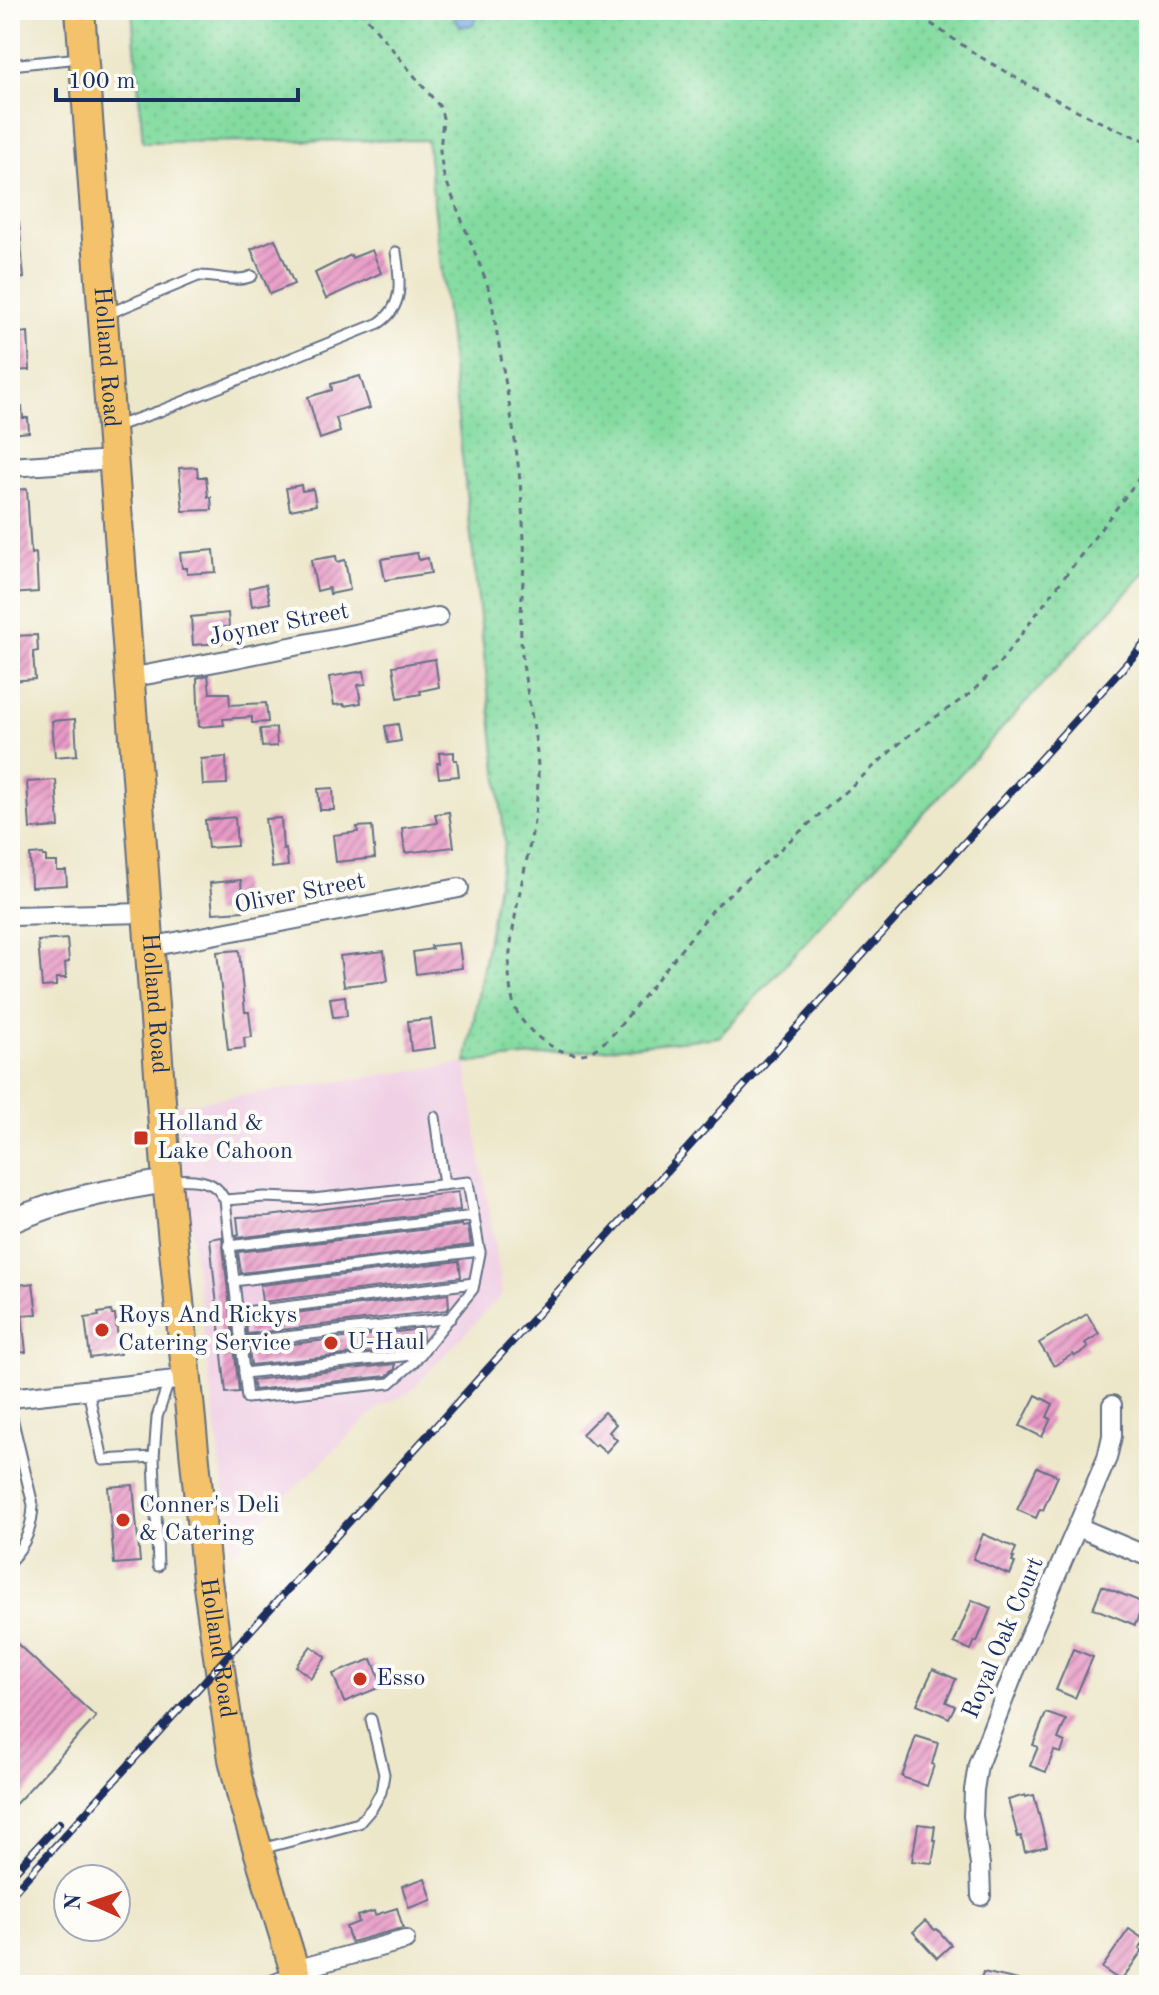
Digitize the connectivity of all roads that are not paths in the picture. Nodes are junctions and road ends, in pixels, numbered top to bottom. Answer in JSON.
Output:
{"nodes":[{"id":1,"x":80,"y":10,"type":"edge"},
{"id":2,"x":83,"y":58,"type":"junction"},
{"id":3,"x":10,"y":65,"type":"edge"},
{"id":4,"x":396,"y":252,"type":"dead end"},
{"id":5,"x":252,"y":276,"type":"dead end"},
{"id":6,"x":102,"y":316,"type":"junction"},
{"id":7,"x":111,"y":428,"type":"junction"},
{"id":8,"x":113,"y":460,"type":"junction"},
{"id":9,"x":10,"y":467,"type":"edge"},
{"id":10,"x":438,"y":617,"type":"dead end"},
{"id":11,"x":129,"y":678,"type":"junction"},
{"id":12,"x":459,"y":888,"type":"dead end"},
{"id":13,"x":146,"y":913,"type":"junction"},
{"id":14,"x":10,"y":916,"type":"edge"},
{"id":15,"x":149,"y":947,"type":"junction"},
{"id":16,"x":435,"y":1117,"type":"dead end"},
{"id":17,"x":167,"y":1181,"type":"junction"},
{"id":18,"x":444,"y":1185,"type":"junction"},
{"id":19,"x":225,"y":1200,"type":"junction"},
{"id":20,"x":474,"y":1216,"type":"junction"},
{"id":21,"x":10,"y":1222,"type":"edge"},
{"id":22,"x":229,"y":1246,"type":"junction"},
{"id":23,"x":480,"y":1251,"type":"junction"},
{"id":24,"x":233,"y":1281,"type":"junction"},
{"id":25,"x":474,"y":1283,"type":"junction"},
{"id":26,"x":237,"y":1313,"type":"junction"},
{"id":27,"x":451,"y":1318,"type":"junction"},
{"id":28,"x":240,"y":1342,"type":"junction"},
{"id":29,"x":421,"y":1354,"type":"junction"},
{"id":30,"x":244,"y":1373,"type":"junction"},
{"id":31,"x":177,"y":1380,"type":"junction"},
{"id":32,"x":88,"y":1390,"type":"junction"},
{"id":33,"x":10,"y":1398,"type":"edge"},
{"id":34,"x":1112,"y":1405,"type":"dead end"},
{"id":35,"x":10,"y":1409,"type":"edge"},
{"id":36,"x":154,"y":1457,"type":"junction"},
{"id":37,"x":1078,"y":1527,"type":"junction"},
{"id":38,"x":1149,"y":1557,"type":"edge"},
{"id":39,"x":10,"y":1561,"type":"edge"},
{"id":40,"x":158,"y":1566,"type":"dead end"},
{"id":41,"x":371,"y":1719,"type":"dead end"},
{"id":42,"x":258,"y":1850,"type":"junction"},
{"id":43,"x":981,"y":1896,"type":"dead end"},
{"id":44,"x":405,"y":1940,"type":"dead end"},
{"id":45,"x":297,"y":1978,"type":"edge"},
{"id":46,"x":261,"y":1985,"type":"edge"}],
"edges":[{"from":1,"to":2,"type":"main road","name":"Holland Road"},
{"from":2,"to":3,"type":"lane"},
{"from":2,"to":6,"type":"main road","name":"Holland Road"},
{"from":4,"to":7,"type":"lane"},
{"from":5,"to":6,"type":"lane"},
{"from":6,"to":7,"type":"main road","name":"Holland Road"},
{"from":7,"to":8,"type":"main road","name":"Holland Road"},
{"from":8,"to":9,"type":"street"},
{"from":8,"to":11,"type":"main road","name":"Holland Road"},
{"from":10,"to":11,"type":"street","name":"Joyner Street"},
{"from":11,"to":13,"type":"main road","name":"Holland Road"},
{"from":12,"to":15,"type":"street","name":"Oliver Street"},
{"from":13,"to":14,"type":"street"},
{"from":13,"to":15,"type":"main road","name":"Holland Road"},
{"from":15,"to":17,"type":"main road","name":"Holland Road"},
{"from":16,"to":18,"type":"lane"},
{"from":17,"to":19,"type":"lane"},
{"from":17,"to":21,"type":"street"},
{"from":17,"to":31,"type":"main road","name":"Holland Road"},
{"from":18,"to":19,"type":"lane"},
{"from":18,"to":20,"type":"lane"},
{"from":19,"to":22,"type":"lane"},
{"from":20,"to":22,"type":"lane"},
{"from":20,"to":23,"type":"lane"},
{"from":22,"to":24,"type":"lane"},
{"from":23,"to":24,"type":"lane"},
{"from":23,"to":25,"type":"lane"},
{"from":24,"to":26,"type":"lane"},
{"from":25,"to":26,"type":"lane"},
{"from":25,"to":27,"type":"lane"},
{"from":26,"to":28,"type":"lane"},
{"from":27,"to":28,"type":"lane"},
{"from":27,"to":29,"type":"lane"},
{"from":28,"to":30,"type":"lane"},
{"from":29,"to":30,"type":"lane"},
{"from":29,"to":30,"type":"lane"},
{"from":31,"to":32,"type":"street"},
{"from":31,"to":36,"type":"lane"},
{"from":31,"to":42,"type":"main road","name":"Holland Road"},
{"from":32,"to":33,"type":"street"},
{"from":32,"to":36,"type":"lane"},
{"from":34,"to":37,"type":"street","name":"Royal Oak Court"},
{"from":35,"to":39,"type":"lane"},
{"from":36,"to":40,"type":"lane"},
{"from":37,"to":38,"type":"street"},
{"from":37,"to":43,"type":"street","name":"Royal Oak Court"},
{"from":41,"to":42,"type":"lane"},
{"from":42,"to":45,"type":"main road","name":"Holland Road"},
{"from":44,"to":45,"type":"street"},
{"from":45,"to":46,"type":"lane"}]}
